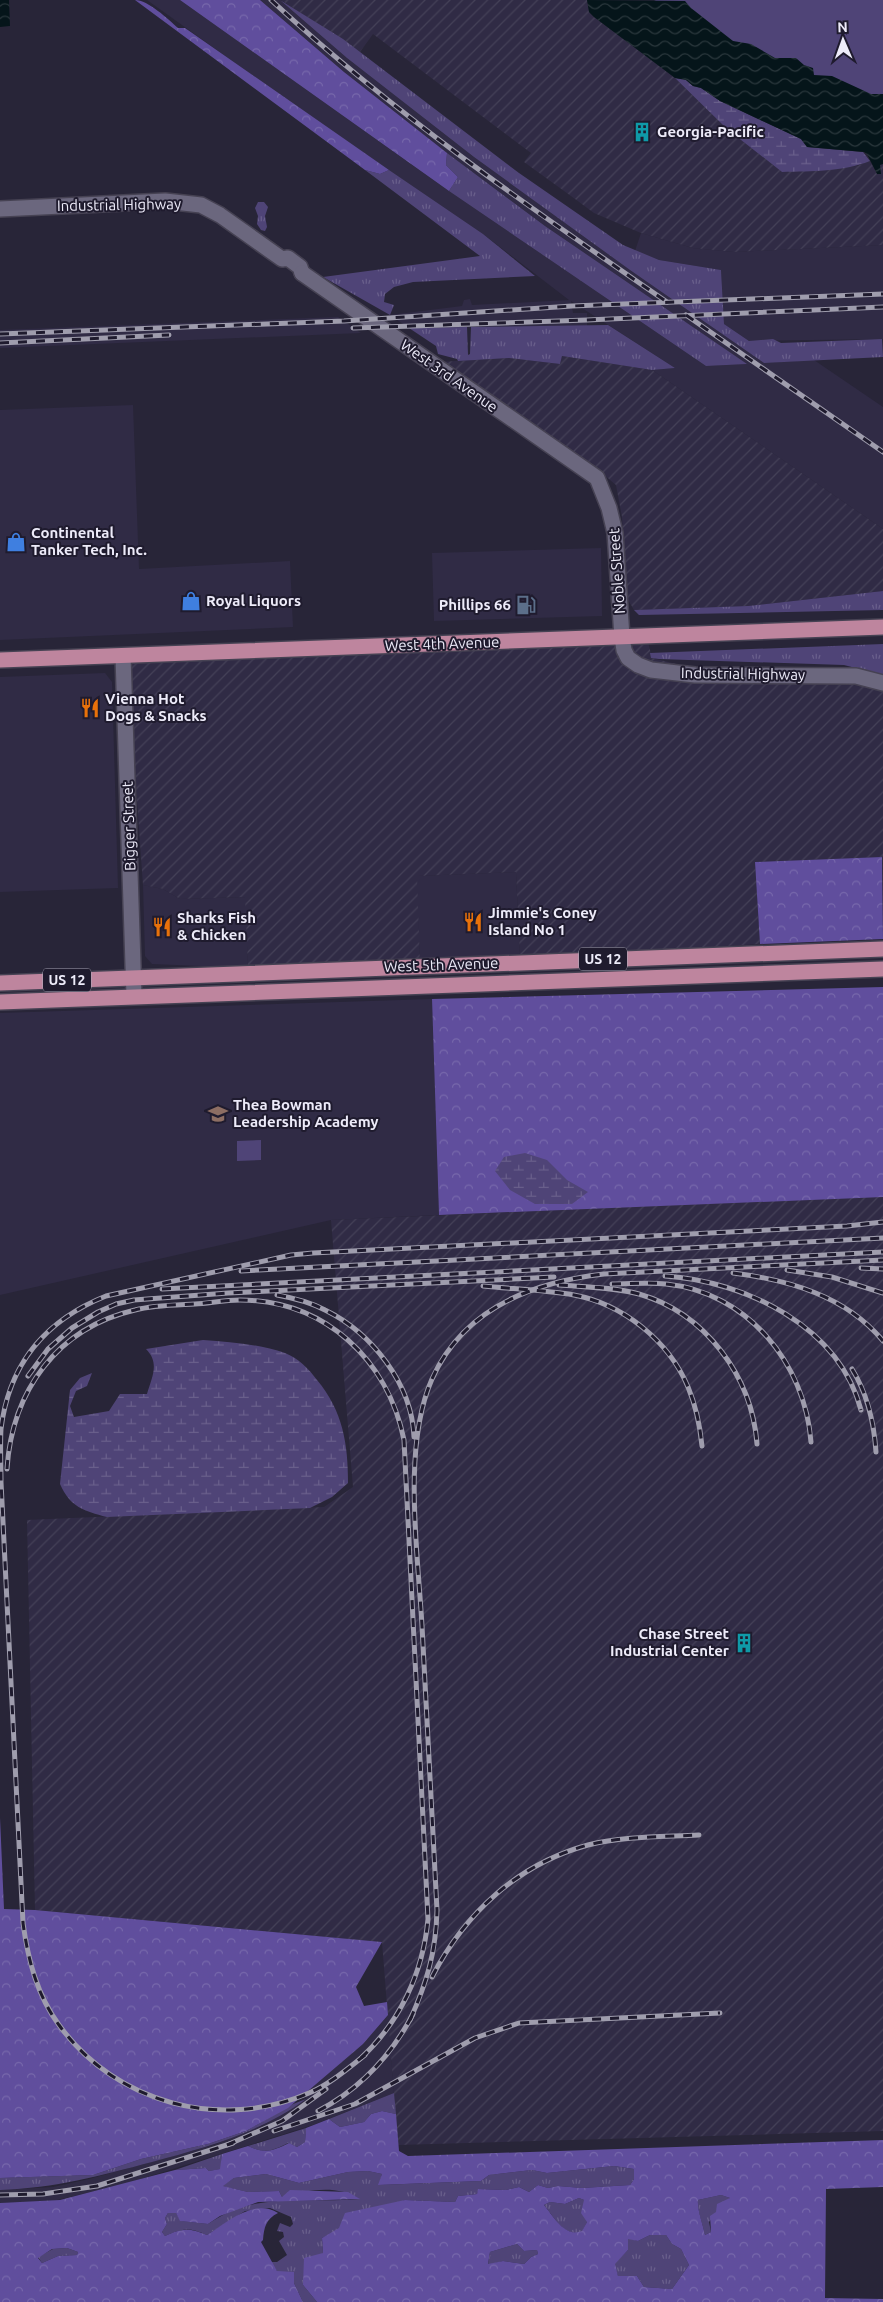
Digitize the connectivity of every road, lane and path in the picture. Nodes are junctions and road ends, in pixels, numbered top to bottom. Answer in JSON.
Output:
{"nodes":[{"id":1,"x":0,"y":209,"type":"edge"},
{"id":2,"x":302,"y":273,"type":"joint"},
{"id":3,"x":597,"y":478,"type":"joint"},
{"id":4,"x":883,"y":627,"type":"edge"},
{"id":5,"x":622,"y":637,"type":"junction"},
{"id":6,"x":123,"y":656,"type":"junction"},
{"id":7,"x":0,"y":660,"type":"edge"},
{"id":8,"x":883,"y":683,"type":"edge"},
{"id":9,"x":883,"y":949,"type":"edge"},
{"id":10,"x":752,"y":954,"type":"junction"},
{"id":11,"x":883,"y":969,"type":"edge"},
{"id":12,"x":323,"y":970,"type":"junction"},
{"id":13,"x":753,"y":975,"type":"junction"},
{"id":14,"x":134,"y":978,"type":"junction"},
{"id":15,"x":0,"y":983,"type":"edge"},
{"id":16,"x":325,"y":989,"type":"junction"},
{"id":17,"x":134,"y":996,"type":"junction"},
{"id":18,"x":0,"y":1002,"type":"edge"}],
"edges":[{"from":1,"to":2,"type":"street","name":"Industrial Highway"},
{"from":2,"to":3,"type":"street","name":"West 3rd Avenue"},
{"from":3,"to":5,"type":"street","name":"Noble Street"},
{"from":4,"to":5,"type":"main road","name":"West 4th Avenue"},
{"from":5,"to":6,"type":"main road","name":"West 4th Avenue"},
{"from":5,"to":8,"type":"street","name":"Industrial Highway"},
{"from":6,"to":7,"type":"main road","name":"West 4th Avenue"},
{"from":6,"to":14,"type":"street","name":"Bigger Street"},
{"from":9,"to":10,"type":"main road","name":"West 5th Avenue","number":"US 12"},
{"from":10,"to":12,"type":"main road","name":"West 5th Avenue","number":"US 12"},
{"from":10,"to":13,"type":"main road"},
{"from":11,"to":13,"type":"main road","name":"West 5th Avenue","number":"US 12"},
{"from":12,"to":14,"type":"main road","name":"West 5th Avenue","number":"US 12"},
{"from":12,"to":16,"type":"main road"},
{"from":13,"to":16,"type":"main road","name":"West 5th Avenue","number":"US 12"},
{"from":14,"to":15,"type":"main road","name":"West 5th Avenue","number":"US 12"},
{"from":14,"to":17,"type":"street","name":"Bigger Street"},
{"from":16,"to":17,"type":"main road","name":"West 5th Avenue","number":"US 12"},
{"from":17,"to":18,"type":"main road","name":"West 5th Avenue","number":"US 12"}]}
